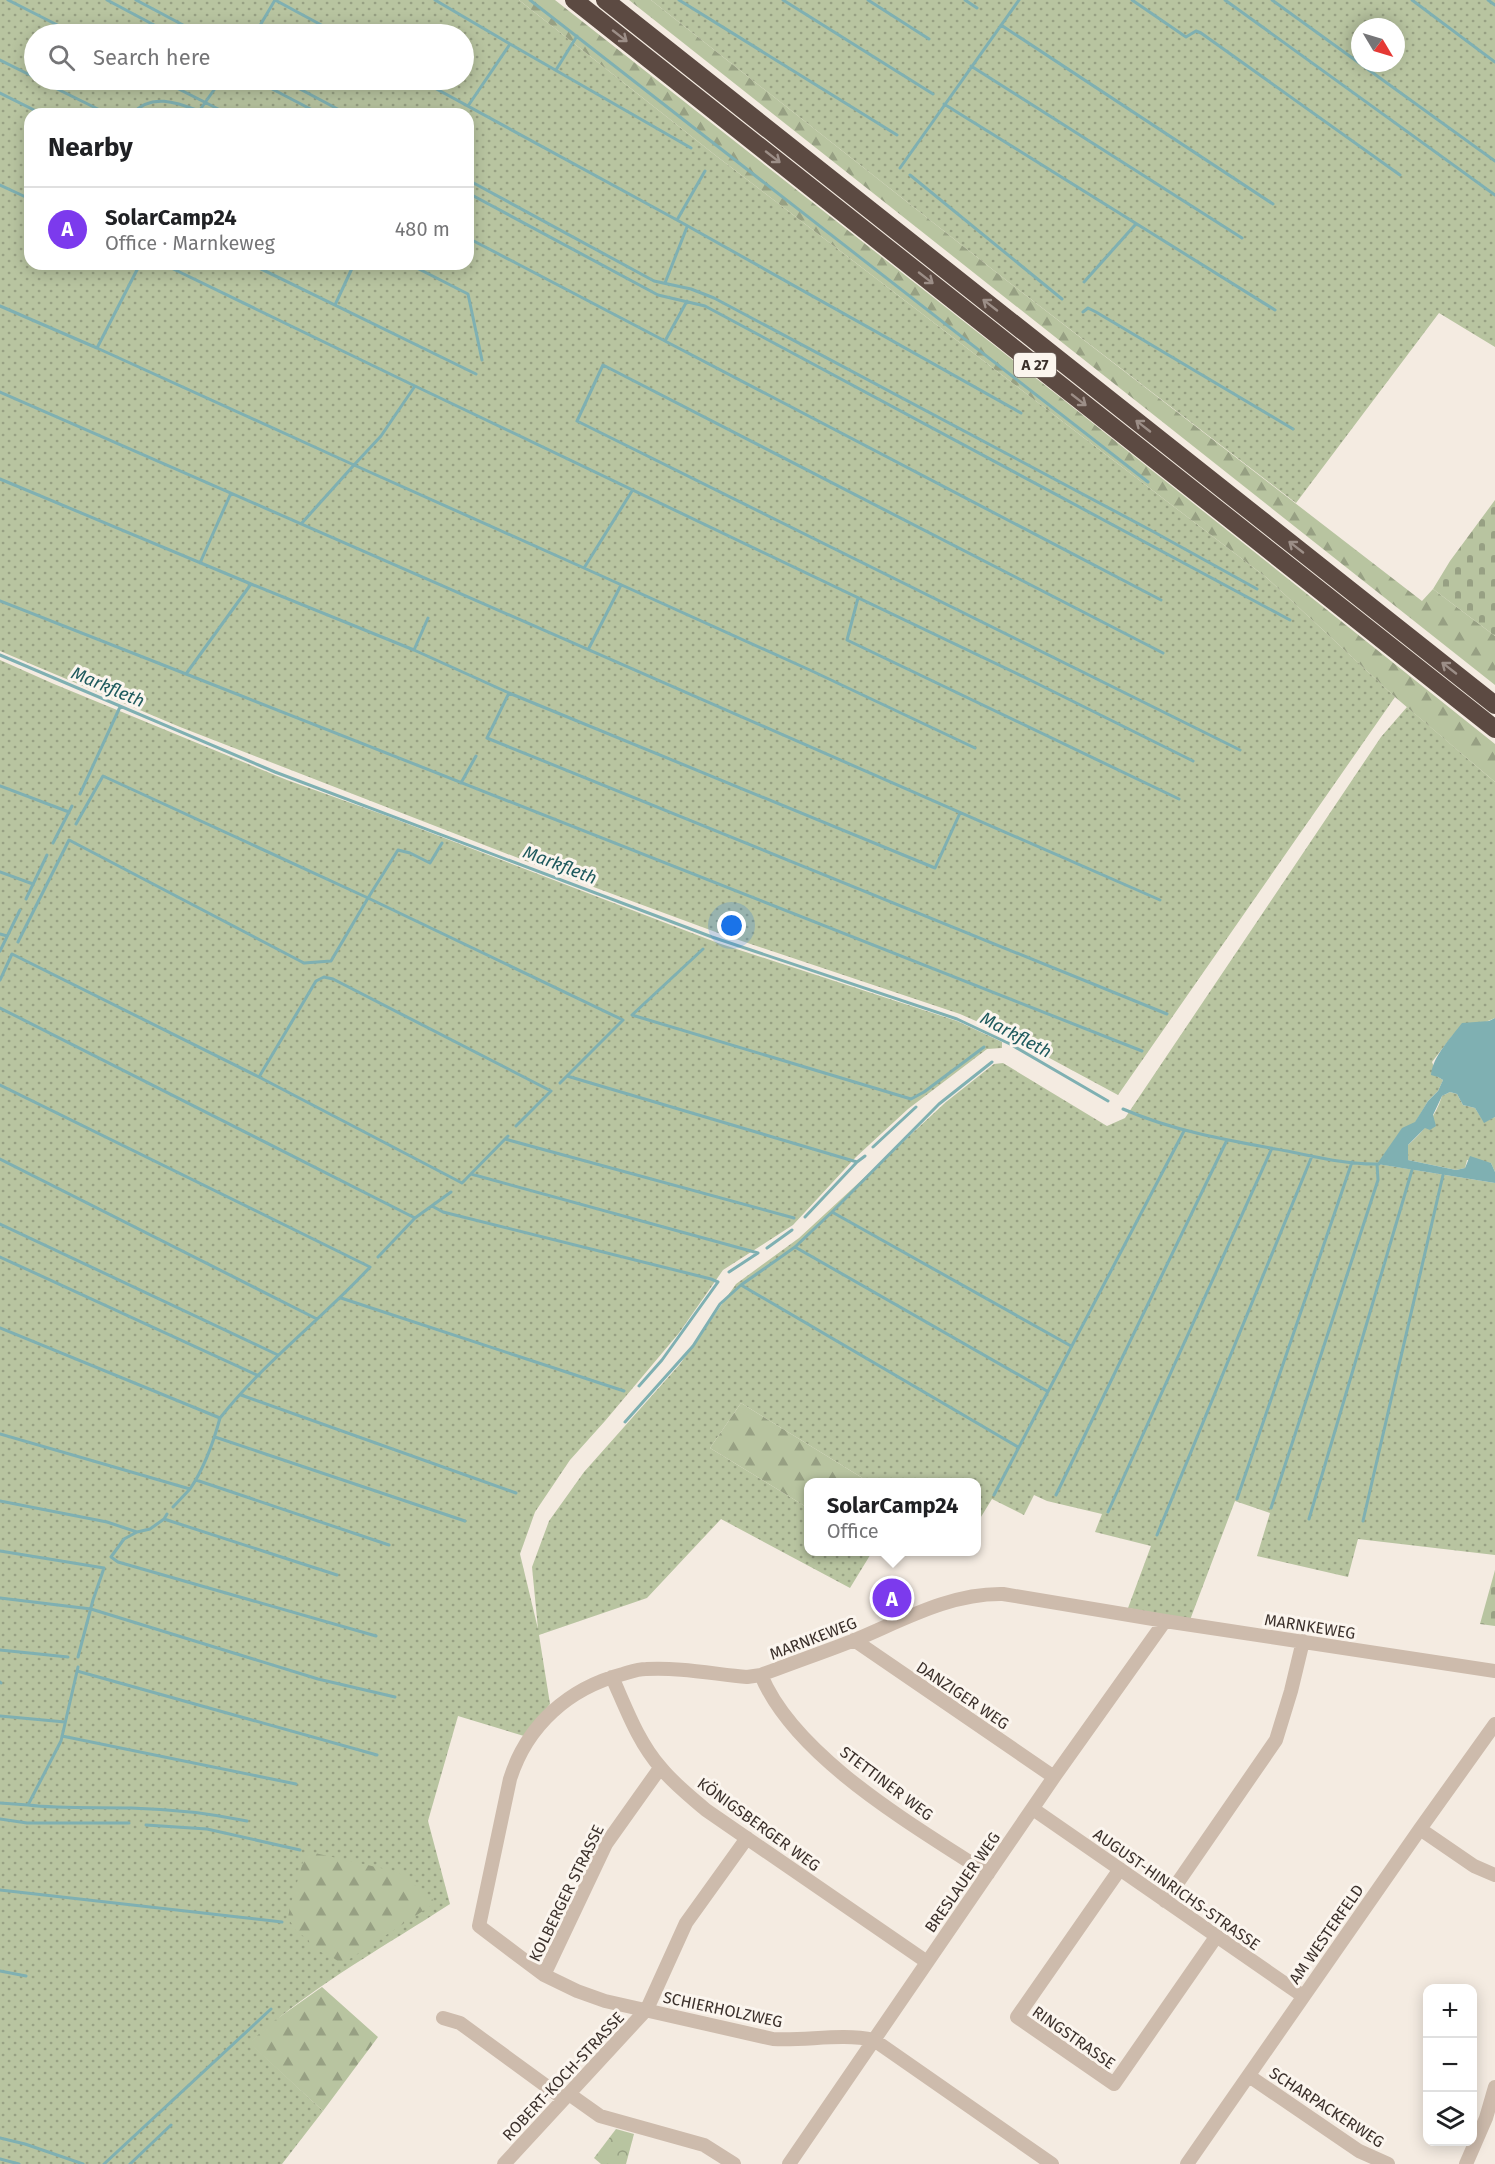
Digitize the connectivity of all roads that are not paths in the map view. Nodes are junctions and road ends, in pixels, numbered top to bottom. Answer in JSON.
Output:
{"nodes":[{"id":1,"x":574,"y":0,"type":"edge"},
{"id":2,"x":605,"y":0,"type":"edge"},
{"id":3,"x":1495,"y":705,"type":"edge"},
{"id":4,"x":1495,"y":729,"type":"edge"},
{"id":5,"x":1165,"y":1621,"type":"junction"},
{"id":6,"x":854,"y":1640,"type":"junction"},
{"id":7,"x":1303,"y":1641,"type":"junction"},
{"id":8,"x":1495,"y":1671,"type":"edge"},
{"id":9,"x":761,"y":1675,"type":"junction"},
{"id":10,"x":612,"y":1677,"type":"junction"},
{"id":11,"x":1495,"y":1724,"type":"edge"},
{"id":12,"x":660,"y":1768,"type":"junction"},
{"id":13,"x":1054,"y":1778,"type":"junction"},
{"id":14,"x":1033,"y":1809,"type":"junction"},
{"id":15,"x":1419,"y":1829,"type":"junction"},
{"id":16,"x":747,"y":1838,"type":"junction"},
{"id":17,"x":1120,"y":1869,"type":"junction"},
{"id":18,"x":988,"y":1874,"type":"junction"},
{"id":19,"x":1495,"y":1875,"type":"edge"},
{"id":20,"x":1165,"y":1901,"type":"junction"},
{"id":21,"x":479,"y":1926,"type":"joint"},
{"id":22,"x":1216,"y":1937,"type":"junction"},
{"id":23,"x":927,"y":1962,"type":"junction"},
{"id":24,"x":544,"y":1975,"type":"junction"},
{"id":25,"x":1303,"y":1996,"type":"junction"},
{"id":26,"x":647,"y":2009,"type":"junction"},
{"id":27,"x":443,"y":2018,"type":"dead end"},
{"id":28,"x":874,"y":2040,"type":"junction"},
{"id":29,"x":1249,"y":2076,"type":"junction"},
{"id":30,"x":1495,"y":2089,"type":"edge"},
{"id":31,"x":566,"y":2096,"type":"junction"},
{"id":32,"x":504,"y":2164,"type":"edge"},
{"id":33,"x":734,"y":2164,"type":"edge"},
{"id":34,"x":789,"y":2164,"type":"edge"},
{"id":35,"x":1052,"y":2164,"type":"edge"},
{"id":36,"x":1187,"y":2164,"type":"edge"},
{"id":37,"x":1388,"y":2164,"type":"edge"},
{"id":38,"x":1466,"y":2164,"type":"edge"}],
"edges":[{"from":1,"to":4,"type":"highway","number":"A 27","one_way":true},
{"from":3,"to":2,"type":"highway","number":"A 27","one_way":true},
{"from":5,"to":6,"type":"street","name":"MARNKEWEG"},
{"from":5,"to":7,"type":"street","name":"MARNKEWEG"},
{"from":5,"to":13,"type":"street","name":"BRESLAUER WEG"},
{"from":6,"to":9,"type":"street","name":"MARNKEWEG"},
{"from":6,"to":13,"type":"street","name":"DANZIGER WEG"},
{"from":7,"to":8,"type":"street","name":"MARNKEWEG"},
{"from":7,"to":20,"type":"street"},
{"from":9,"to":10,"type":"street","name":"MARNKEWEG"},
{"from":9,"to":18,"type":"street","name":"STETTINER WEG"},
{"from":10,"to":12,"type":"street","name":"KÖNIGSBERGER WEG"},
{"from":10,"to":21,"type":"street","name":"MARNKEWEG"},
{"from":11,"to":15,"type":"street","name":"AM WESTERFELD"},
{"from":12,"to":16,"type":"street","name":"KÖNIGSBERGER WEG"},
{"from":12,"to":24,"type":"street","name":"KOLBERGER STRASSE"},
{"from":13,"to":14,"type":"street","name":"BRESLAUER WEG"},
{"from":14,"to":17,"type":"street","name":"AUGUST-HINRICHS-STRASSE"},
{"from":14,"to":18,"type":"street","name":"BRESLAUER WEG"},
{"from":15,"to":19,"type":"street"},
{"from":15,"to":25,"type":"street","name":"AM WESTERFELD"},
{"from":16,"to":23,"type":"street","name":"KÖNIGSBERGER WEG"},
{"from":16,"to":26,"type":"street","name":"ROBERT-KOCH-STRASSE"},
{"from":17,"to":20,"type":"street","name":"AUGUST-HINRICHS-STRASSE"},
{"from":17,"to":22,"type":"street","name":"RINGSTRASSE"},
{"from":18,"to":23,"type":"street","name":"BRESLAUER WEG"},
{"from":20,"to":22,"type":"street","name":"AUGUST-HINRICHS-STRASSE"},
{"from":21,"to":24,"type":"street","name":"SCHIERHOLZWEG"},
{"from":22,"to":25,"type":"street","name":"AUGUST-HINRICHS-STRASSE"},
{"from":23,"to":28,"type":"street","name":"BRESLAUER WEG"},
{"from":24,"to":26,"type":"street","name":"SCHIERHOLZWEG"},
{"from":25,"to":29,"type":"street","name":"AM WESTERFELD"},
{"from":26,"to":28,"type":"street","name":"SCHIERHOLZWEG"},
{"from":26,"to":31,"type":"street","name":"ROBERT-KOCH-STRASSE"},
{"from":27,"to":31,"type":"street"},
{"from":28,"to":34,"type":"street","name":"BRESLAUER WEG"},
{"from":28,"to":35,"type":"street","name":"SCHIERHOLZWEG"},
{"from":29,"to":36,"type":"street","name":"AM WESTERFELD"},
{"from":29,"to":37,"type":"street","name":"SCHARPACKERWEG"},
{"from":30,"to":38,"type":"street"},
{"from":31,"to":32,"type":"street","name":"ROBERT-KOCH-STRASSE"},
{"from":31,"to":33,"type":"street"}]}
